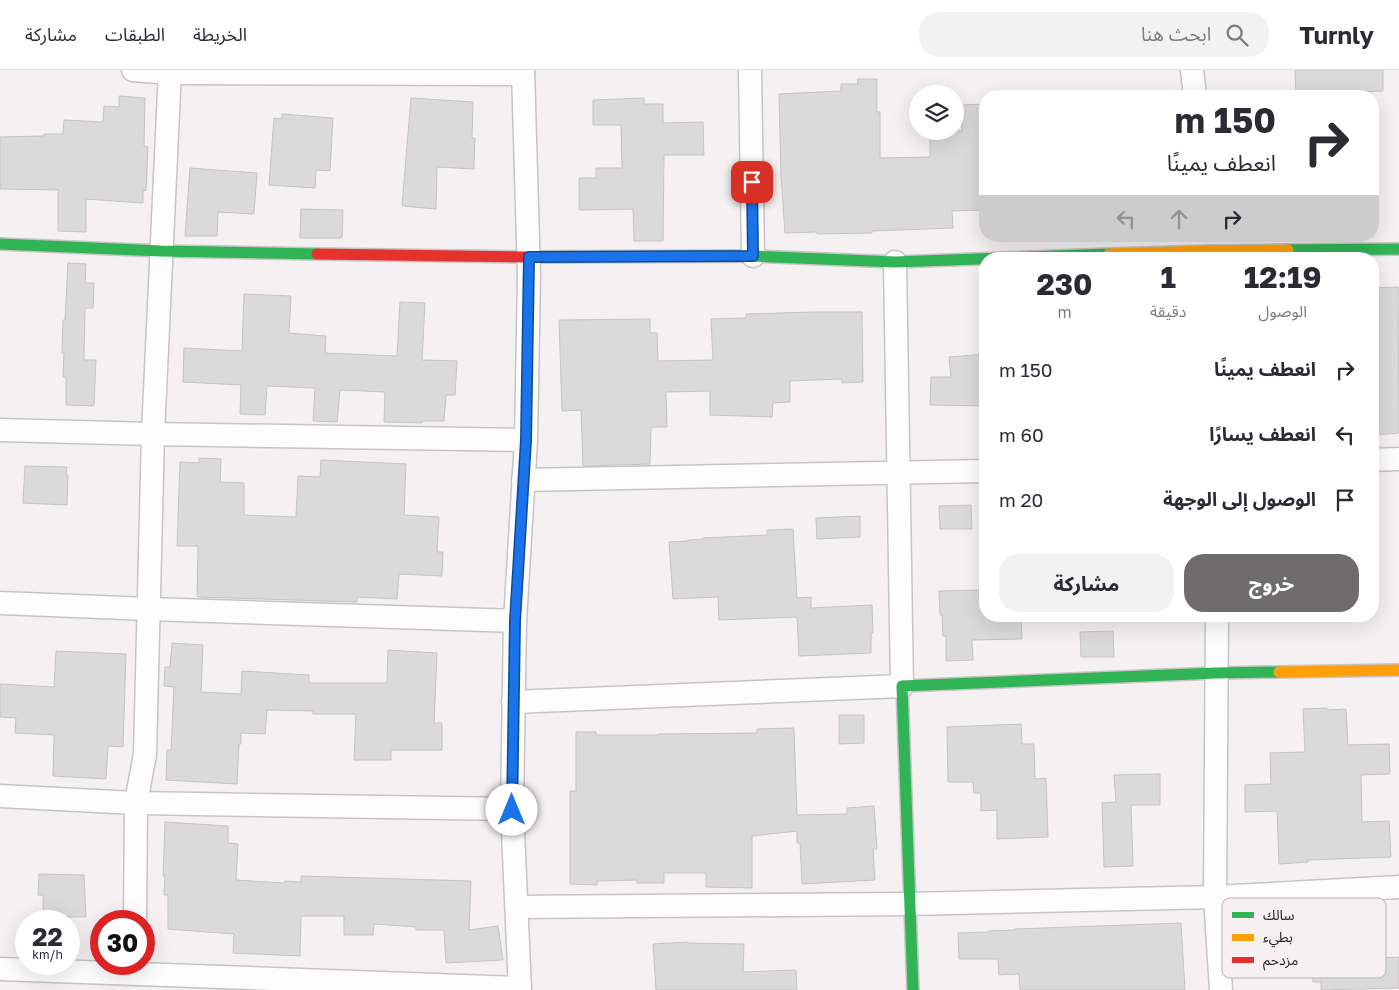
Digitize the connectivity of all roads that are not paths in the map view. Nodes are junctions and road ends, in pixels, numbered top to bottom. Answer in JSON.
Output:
{"nodes":[{"id":1,"x":133,"y":70,"type":"edge"},
{"id":2,"x":750,"y":70,"type":"edge"},
{"id":3,"x":1192,"y":70,"type":"edge"},
{"id":4,"x":170,"y":71,"type":"edge"},
{"id":5,"x":523,"y":72,"type":"edge"},
{"id":6,"x":1194,"y":90,"type":"edge"},
{"id":7,"x":0,"y":244,"type":"edge"},
{"id":8,"x":1208,"y":249,"type":"edge"},
{"id":9,"x":1399,"y":250,"type":"edge"},
{"id":10,"x":161,"y":251,"type":"junction"},
{"id":11,"x":1136,"y":252,"type":"edge"},
{"id":12,"x":753,"y":256,"type":"junction"},
{"id":13,"x":529,"y":257,"type":"junction"},
{"id":14,"x":979,"y":259,"type":"edge"},
{"id":15,"x":895,"y":262,"type":"junction"},
{"id":16,"x":0,"y":430,"type":"edge"},
{"id":17,"x":153,"y":434,"type":"junction"},
{"id":18,"x":526,"y":440,"type":"junction"},
{"id":19,"x":1399,"y":459,"type":"edge"},
{"id":20,"x":1379,"y":460,"type":"edge"},
{"id":21,"x":979,"y":471,"type":"edge"},
{"id":22,"x":897,"y":472,"type":"junction"},
{"id":23,"x":524,"y":480,"type":"junction"},
{"id":24,"x":0,"y":603,"type":"edge"},
{"id":25,"x":149,"y":609,"type":"junction"},
{"id":26,"x":515,"y":621,"type":"junction"},
{"id":27,"x":1217,"y":622,"type":"edge"},
{"id":28,"x":1399,"y":670,"type":"edge"},
{"id":29,"x":1216,"y":673,"type":"junction"},
{"id":30,"x":902,"y":686,"type":"junction"},
{"id":31,"x":513,"y":702,"type":"junction"},
{"id":32,"x":0,"y":796,"type":"edge"},
{"id":33,"x":136,"y":803,"type":"junction"},
{"id":34,"x":512,"y":810,"type":"junction"},
{"id":35,"x":1399,"y":887,"type":"edge"},
{"id":36,"x":1216,"y":897,"type":"junction"},
{"id":37,"x":909,"y":904,"type":"junction"},
{"id":38,"x":517,"y":907,"type":"junction"},
{"id":39,"x":135,"y":910,"type":"edge"},
{"id":40,"x":0,"y":969,"type":"edge"},
{"id":41,"x":134,"y":976,"type":"edge"},
{"id":42,"x":520,"y":989,"type":"edge"},
{"id":43,"x":913,"y":990,"type":"edge"},
{"id":44,"x":1221,"y":990,"type":"edge"}],
"edges":[{"from":1,"to":4,"type":"street"},
{"from":2,"to":12,"type":"street"},
{"from":3,"to":6,"type":"street"},
{"from":4,"to":5,"type":"street"},
{"from":4,"to":10,"type":"street"},
{"from":5,"to":13,"type":"street"},
{"from":7,"to":10,"type":"street"},
{"from":8,"to":9,"type":"street"},
{"from":8,"to":11,"type":"street"},
{"from":10,"to":13,"type":"street"},
{"from":10,"to":17,"type":"street"},
{"from":12,"to":13,"type":"street"},
{"from":12,"to":15,"type":"street"},
{"from":13,"to":18,"type":"street"},
{"from":14,"to":15,"type":"street"},
{"from":15,"to":22,"type":"street"},
{"from":16,"to":17,"type":"street"},
{"from":17,"to":18,"type":"street"},
{"from":17,"to":25,"type":"street"},
{"from":18,"to":23,"type":"street"},
{"from":19,"to":20,"type":"street"},
{"from":21,"to":22,"type":"street"},
{"from":22,"to":23,"type":"street"},
{"from":22,"to":30,"type":"street"},
{"from":23,"to":26,"type":"street"},
{"from":24,"to":25,"type":"street"},
{"from":25,"to":26,"type":"street"},
{"from":25,"to":33,"type":"street"},
{"from":26,"to":31,"type":"street"},
{"from":27,"to":29,"type":"street"},
{"from":28,"to":29,"type":"street"},
{"from":29,"to":30,"type":"street"},
{"from":29,"to":36,"type":"street"},
{"from":30,"to":31,"type":"street"},
{"from":30,"to":37,"type":"street"},
{"from":31,"to":34,"type":"street"},
{"from":32,"to":33,"type":"street"},
{"from":33,"to":34,"type":"street"},
{"from":33,"to":39,"type":"street"},
{"from":34,"to":38,"type":"street"},
{"from":35,"to":36,"type":"street"},
{"from":36,"to":37,"type":"street"},
{"from":36,"to":44,"type":"street"},
{"from":37,"to":38,"type":"street"},
{"from":37,"to":43,"type":"street"},
{"from":38,"to":42,"type":"street"},
{"from":40,"to":41,"type":"street"},
{"from":41,"to":42,"type":"street"}]}
